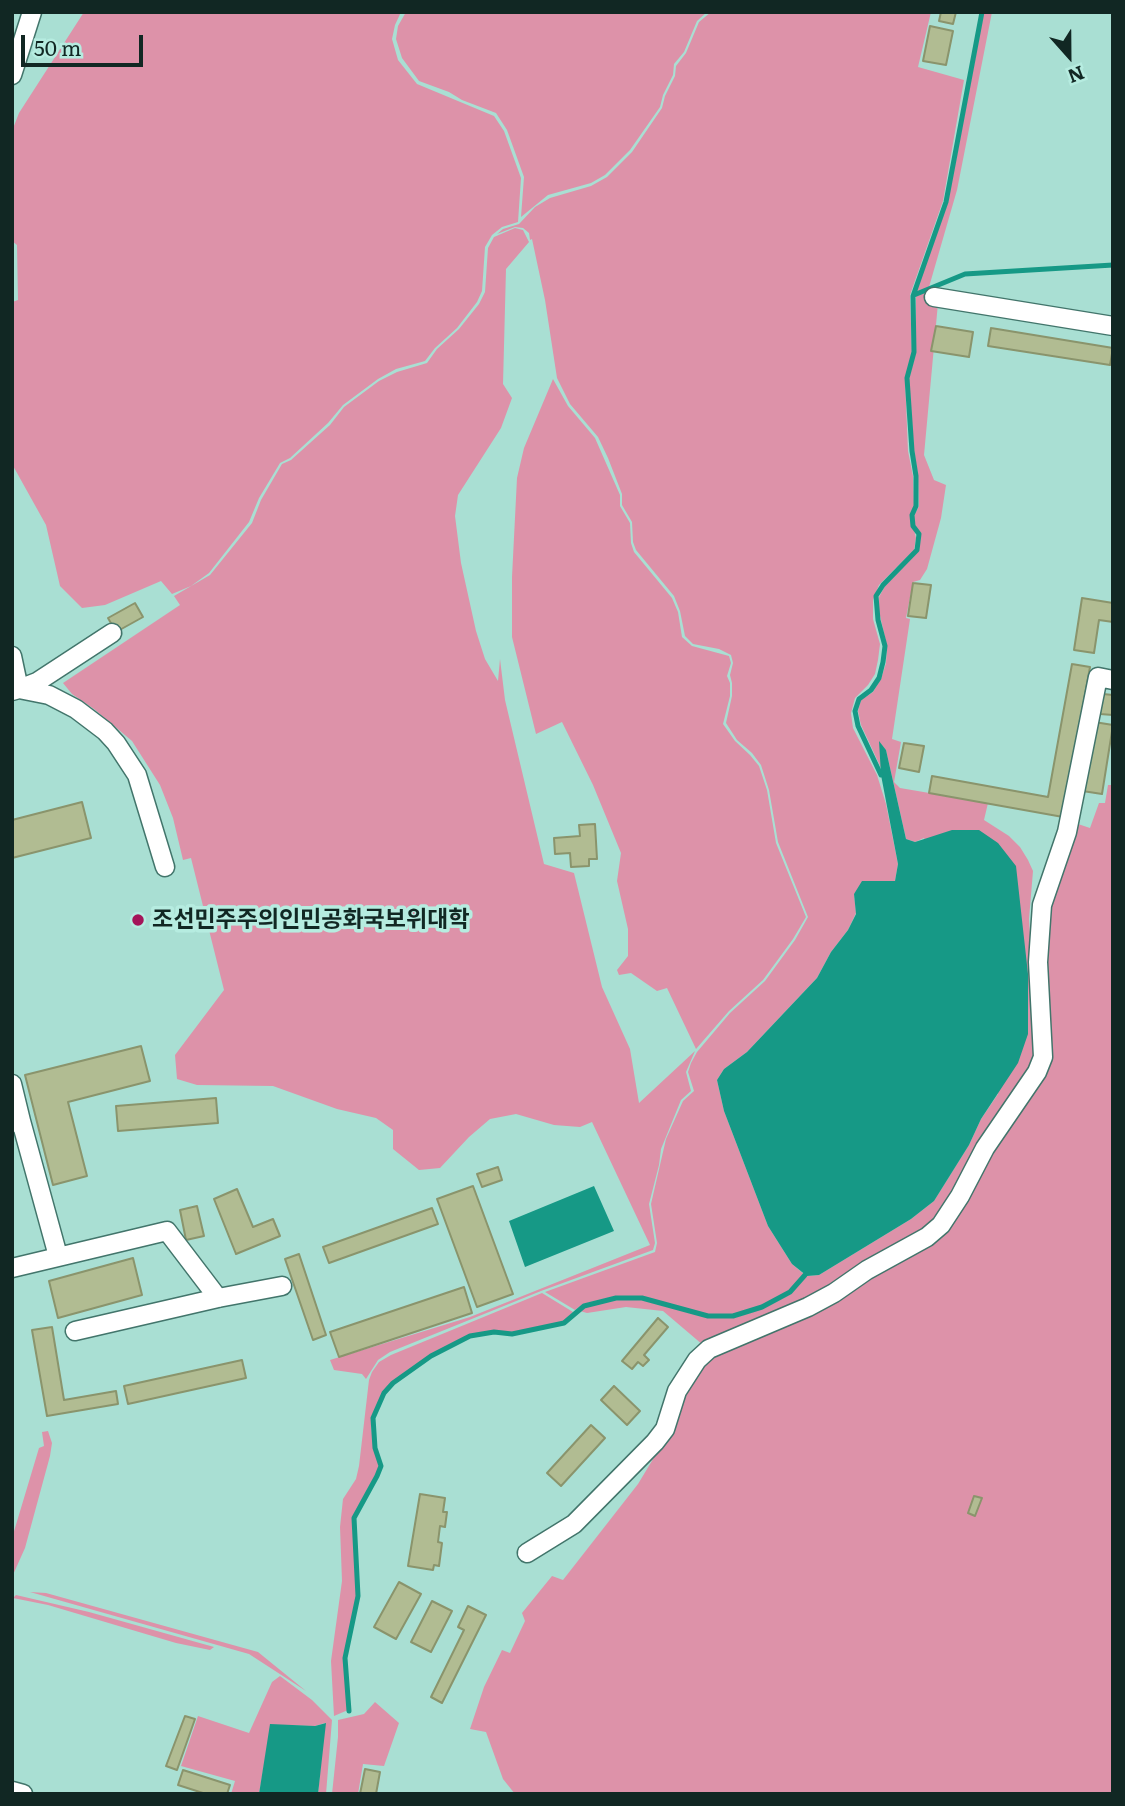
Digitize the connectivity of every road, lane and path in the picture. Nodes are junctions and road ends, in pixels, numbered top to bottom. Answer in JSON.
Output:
{"nodes":[{"id":1,"x":32,"y":12,"type":"edge"},
{"id":2,"x":12,"y":46,"type":"edge"},
{"id":3,"x":12,"y":75,"type":"edge"},
{"id":4,"x":934,"y":297,"type":"dead end"},
{"id":5,"x":1113,"y":326,"type":"edge"},
{"id":6,"x":112,"y":633,"type":"dead end"},
{"id":7,"x":12,"y":656,"type":"edge"},
{"id":8,"x":1113,"y":680,"type":"edge"},
{"id":9,"x":16,"y":690,"type":"edge"},
{"id":10,"x":165,"y":867,"type":"dead end"},
{"id":11,"x":12,"y":1084,"type":"edge"},
{"id":12,"x":17,"y":1122,"type":"edge"},
{"id":13,"x":58,"y":1256,"type":"junction"},
{"id":14,"x":12,"y":1268,"type":"edge"},
{"id":15,"x":282,"y":1286,"type":"dead end"},
{"id":16,"x":218,"y":1298,"type":"junction"},
{"id":17,"x":75,"y":1331,"type":"dead end"},
{"id":18,"x":527,"y":1553,"type":"dead end"},
{"id":19,"x":12,"y":1791,"type":"edge"},
{"id":20,"x":23,"y":1794,"type":"edge"}],
"edges":[{"from":1,"to":2,"type":"street"},
{"from":1,"to":3,"type":"street"},
{"from":4,"to":5,"type":"street"},
{"from":6,"to":9,"type":"street"},
{"from":7,"to":9,"type":"street"},
{"from":8,"to":18,"type":"street"},
{"from":9,"to":10,"type":"street"},
{"from":11,"to":12,"type":"street"},
{"from":12,"to":13,"type":"street"},
{"from":13,"to":14,"type":"street"},
{"from":13,"to":16,"type":"street"},
{"from":15,"to":16,"type":"street"},
{"from":16,"to":17,"type":"street"},
{"from":19,"to":20,"type":"street"}]}
